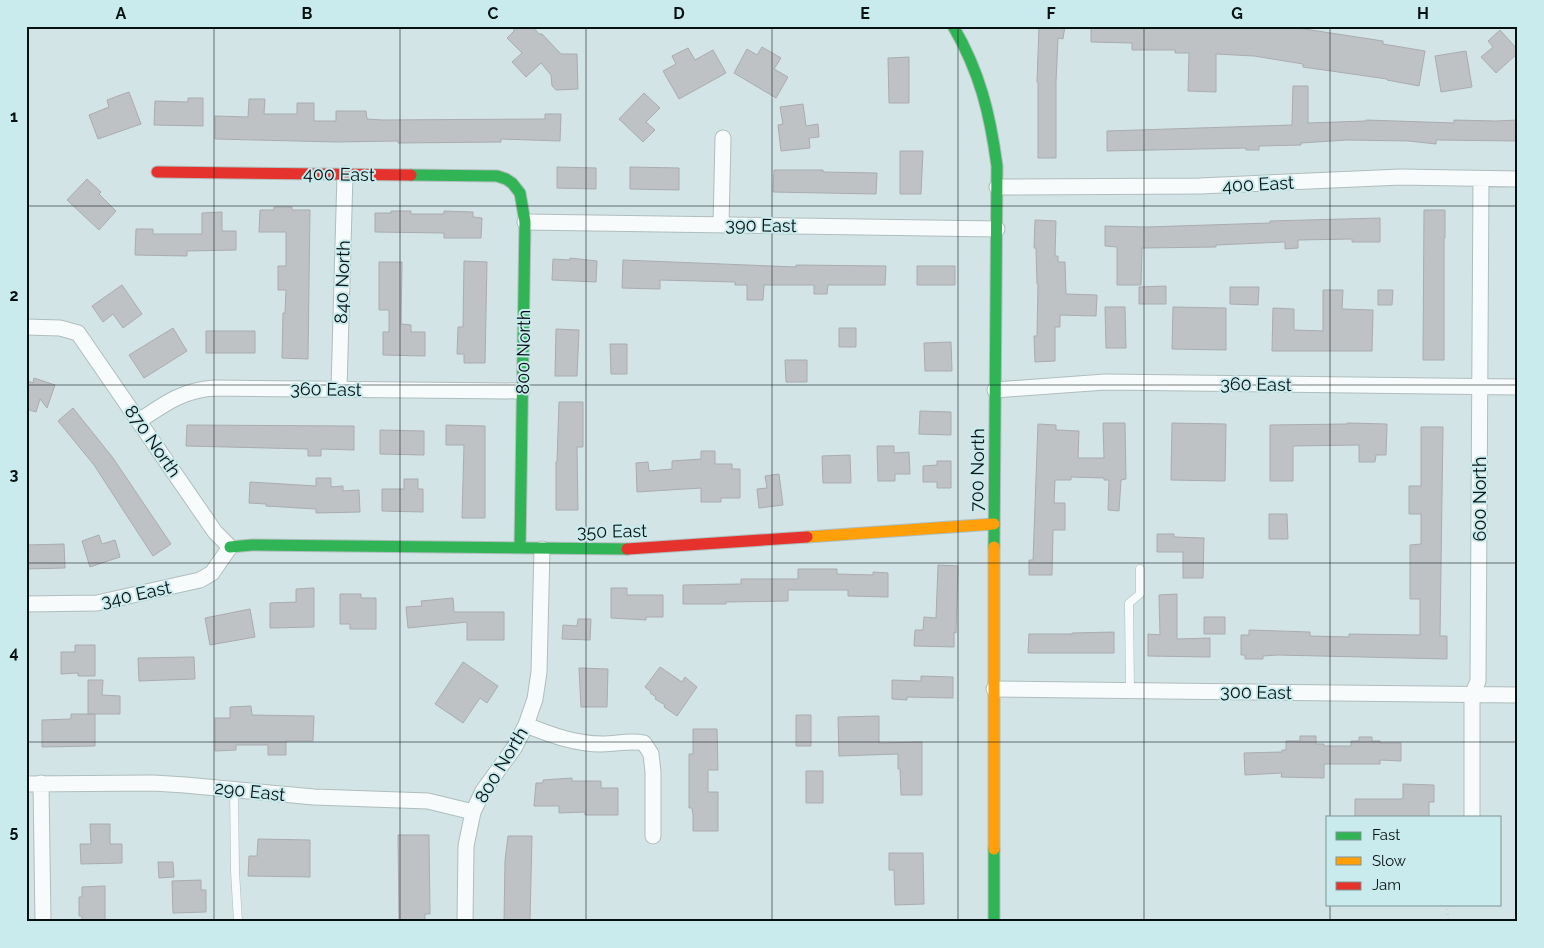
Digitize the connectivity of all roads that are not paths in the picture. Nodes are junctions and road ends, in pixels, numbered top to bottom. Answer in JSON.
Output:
{"nodes":[{"id":1,"x":953,"y":26,"type":"edge"},
{"id":2,"x":723,"y":138,"type":"dead end"},
{"id":3,"x":157,"y":172,"type":"dead end"},
{"id":4,"x":345,"y":174,"type":"junction"},
{"id":5,"x":1482,"y":179,"type":"junction"},
{"id":6,"x":1518,"y":179,"type":"edge"},
{"id":7,"x":518,"y":186,"type":"joint"},
{"id":8,"x":997,"y":187,"type":"junction"},
{"id":9,"x":525,"y":222,"type":"junction"},
{"id":10,"x":720,"y":225,"type":"junction"},
{"id":11,"x":997,"y":229,"type":"junction"},
{"id":12,"x":26,"y":327,"type":"edge"},
{"id":13,"x":1480,"y":386,"type":"junction"},
{"id":14,"x":1518,"y":387,"type":"edge"},
{"id":15,"x":339,"y":389,"type":"junction"},
{"id":16,"x":995,"y":390,"type":"junction"},
{"id":17,"x":522,"y":391,"type":"junction"},
{"id":18,"x":139,"y":421,"type":"junction"},
{"id":19,"x":994,"y":524,"type":"junction"},
{"id":20,"x":230,"y":547,"type":"junction"},
{"id":21,"x":520,"y":548,"type":"junction"},
{"id":22,"x":542,"y":548,"type":"junction"},
{"id":23,"x":1140,"y":569,"type":"dead end"},
{"id":24,"x":26,"y":604,"type":"edge"},
{"id":25,"x":994,"y":689,"type":"junction"},
{"id":26,"x":1130,"y":690,"type":"junction"},
{"id":27,"x":1472,"y":695,"type":"junction"},
{"id":28,"x":1518,"y":695,"type":"edge"},
{"id":29,"x":526,"y":725,"type":"junction"},
{"id":30,"x":33,"y":784,"type":"edge"},
{"id":31,"x":234,"y":789,"type":"junction"},
{"id":32,"x":473,"y":812,"type":"junction"},
{"id":33,"x":1472,"y":816,"type":"edge"},
{"id":34,"x":653,"y":836,"type":"dead end"},
{"id":35,"x":42,"y":922,"type":"edge"},
{"id":36,"x":238,"y":922,"type":"edge"},
{"id":37,"x":465,"y":922,"type":"edge"},
{"id":38,"x":994,"y":922,"type":"edge"}],
"edges":[{"from":1,"to":8,"type":"street","name":"700 North"},
{"from":2,"to":10,"type":"street"},
{"from":3,"to":4,"type":"street","name":"400 East"},
{"from":4,"to":7,"type":"street","name":"400 East"},
{"from":4,"to":15,"type":"street","name":"840 North"},
{"from":5,"to":6,"type":"street","name":"400 East"},
{"from":5,"to":8,"type":"street","name":"400 East"},
{"from":5,"to":13,"type":"street","name":"600 North"},
{"from":7,"to":9,"type":"street","name":"800 North"},
{"from":8,"to":11,"type":"street","name":"700 North"},
{"from":9,"to":10,"type":"street","name":"390 East"},
{"from":9,"to":17,"type":"street","name":"800 North"},
{"from":10,"to":11,"type":"street","name":"390 East"},
{"from":11,"to":16,"type":"street","name":"700 North"},
{"from":12,"to":18,"type":"street","name":"870 North"},
{"from":13,"to":14,"type":"street","name":"360 East"},
{"from":13,"to":16,"type":"street","name":"360 East"},
{"from":13,"to":27,"type":"street","name":"600 North"},
{"from":15,"to":17,"type":"street","name":"360 East"},
{"from":15,"to":18,"type":"street","name":"360 East"},
{"from":16,"to":19,"type":"street","name":"700 North"},
{"from":17,"to":21,"type":"street","name":"800 North"},
{"from":18,"to":20,"type":"street","name":"870 North"},
{"from":19,"to":22,"type":"street","name":"350 East"},
{"from":19,"to":25,"type":"street","name":"700 North"},
{"from":20,"to":21,"type":"street","name":"350 East"},
{"from":20,"to":24,"type":"street","name":"340 East"},
{"from":21,"to":22,"type":"street","name":"350 East"},
{"from":22,"to":29,"type":"street","name":"800 North"},
{"from":23,"to":26,"type":"lane"},
{"from":25,"to":26,"type":"street","name":"300 East"},
{"from":25,"to":38,"type":"street","name":"700 North"},
{"from":26,"to":27,"type":"street","name":"300 East"},
{"from":27,"to":28,"type":"street","name":"300 East"},
{"from":27,"to":33,"type":"street","name":"600 North"},
{"from":29,"to":32,"type":"street","name":"800 North"},
{"from":29,"to":34,"type":"street"},
{"from":30,"to":31,"type":"street","name":"290 East"},
{"from":30,"to":35,"type":"street"},
{"from":31,"to":32,"type":"street","name":"290 East"},
{"from":31,"to":36,"type":"lane"},
{"from":32,"to":37,"type":"street","name":"800 North"}]}
